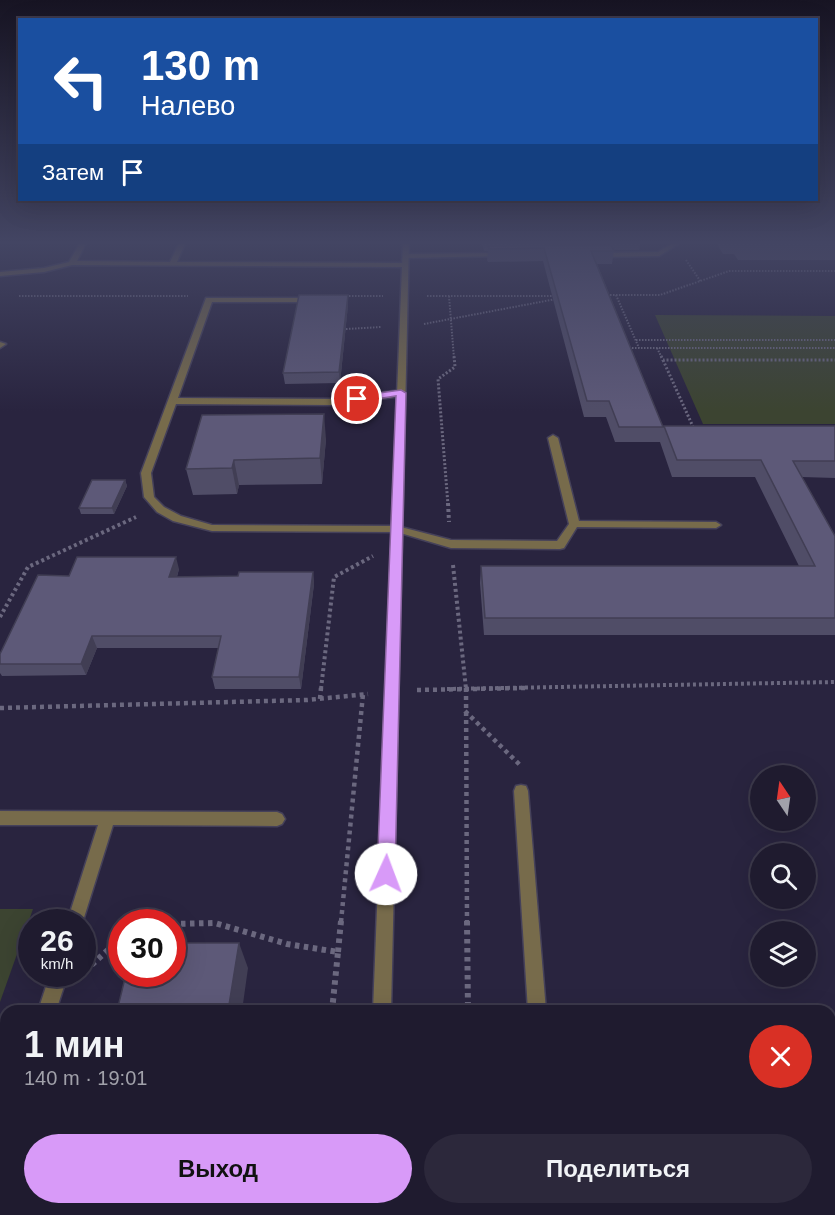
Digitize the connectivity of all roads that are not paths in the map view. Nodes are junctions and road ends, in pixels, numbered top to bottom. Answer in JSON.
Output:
{"nodes":[{"id":1,"x":404,"y":298,"type":"edge"},
{"id":2,"x":330,"y":300,"type":"edge"},
{"id":3,"x":401,"y":393,"type":"junction"},
{"id":4,"x":172,"y":401,"type":"junction"},
{"id":5,"x":553,"y":438,"type":"dead end"},
{"id":6,"x":574,"y":524,"type":"junction"},
{"id":7,"x":716,"y":525,"type":"dead end"},
{"id":8,"x":397,"y":529,"type":"junction"},
{"id":9,"x":521,"y":792,"type":"dead end"},
{"id":10,"x":0,"y":818,"type":"edge"},
{"id":11,"x":108,"y":818,"type":"junction"},
{"id":12,"x":277,"y":819,"type":"dead end"},
{"id":13,"x":79,"y":909,"type":"edge"},
{"id":14,"x":55,"y":987,"type":"edge"},
{"id":15,"x":49,"y":1005,"type":"edge"},
{"id":16,"x":382,"y":1005,"type":"edge"},
{"id":17,"x":537,"y":1005,"type":"edge"}],
"edges":[{"from":1,"to":3,"type":"street"},
{"from":2,"to":4,"type":"street"},
{"from":3,"to":4,"type":"street"},
{"from":3,"to":8,"type":"street"},
{"from":4,"to":8,"type":"street"},
{"from":5,"to":6,"type":"street"},
{"from":6,"to":7,"type":"street"},
{"from":6,"to":8,"type":"street"},
{"from":8,"to":16,"type":"street"},
{"from":9,"to":17,"type":"street"},
{"from":10,"to":11,"type":"street"},
{"from":11,"to":12,"type":"street"},
{"from":11,"to":13,"type":"street"},
{"from":14,"to":15,"type":"street"}]}
